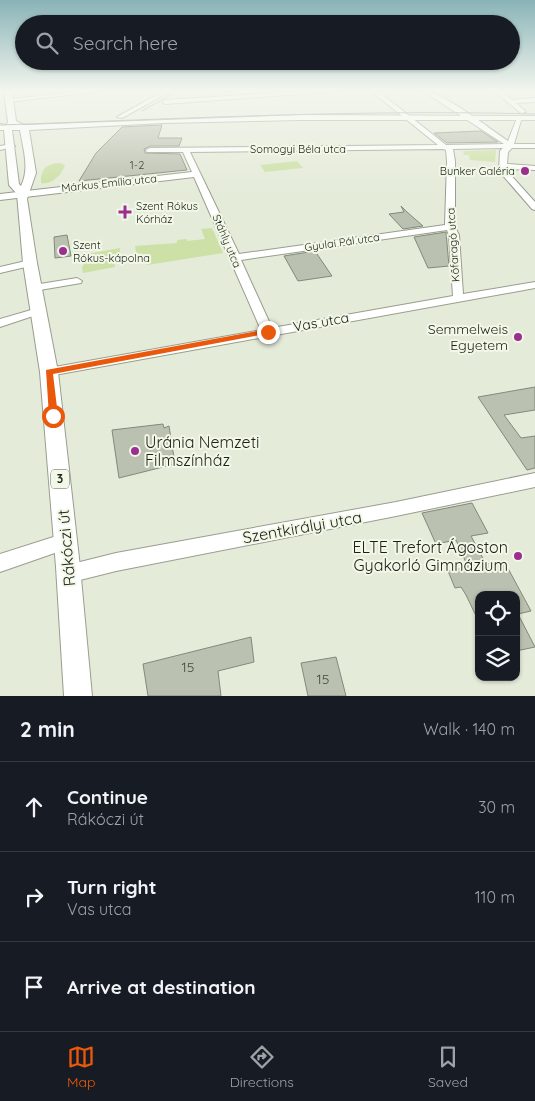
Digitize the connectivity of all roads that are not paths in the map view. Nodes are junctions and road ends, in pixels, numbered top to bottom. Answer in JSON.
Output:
{"nodes":[{"id":1,"x":41,"y":123,"type":"edge"},
{"id":2,"x":88,"y":123,"type":"edge"},
{"id":3,"x":416,"y":123,"type":"edge"},
{"id":4,"x":478,"y":123,"type":"edge"},
{"id":5,"x":518,"y":123,"type":"edge"},
{"id":6,"x":10,"y":126,"type":"edge"},
{"id":7,"x":11,"y":146,"type":"junction"},
{"id":8,"x":509,"y":146,"type":"junction"},
{"id":9,"x":535,"y":146,"type":"edge"},
{"id":10,"x":0,"y":148,"type":"edge"},
{"id":11,"x":448,"y":148,"type":"junction"},
{"id":12,"x":150,"y":150,"type":"dead end"},
{"id":13,"x":186,"y":150,"type":"junction"},
{"id":14,"x":503,"y":166,"type":"junction"},
{"id":15,"x":535,"y":168,"type":"edge"},
{"id":16,"x":197,"y":174,"type":"junction"},
{"id":17,"x":22,"y":193,"type":"junction"},
{"id":18,"x":0,"y":196,"type":"edge"},
{"id":19,"x":535,"y":207,"type":"edge"},
{"id":20,"x":450,"y":227,"type":"junction"},
{"id":21,"x":234,"y":258,"type":"junction"},
{"id":22,"x":30,"y":263,"type":"junction"},
{"id":23,"x":0,"y":270,"type":"edge"},
{"id":24,"x":77,"y":281,"type":"dead end"},
{"id":25,"x":535,"y":285,"type":"edge"},
{"id":26,"x":34,"y":288,"type":"junction"},
{"id":27,"x":459,"y":298,"type":"junction"},
{"id":28,"x":38,"y":312,"type":"junction"},
{"id":29,"x":0,"y":323,"type":"edge"},
{"id":30,"x":268,"y":332,"type":"junction"},
{"id":31,"x":49,"y":372,"type":"junction"},
{"id":32,"x":535,"y":480,"type":"edge"},
{"id":33,"x":66,"y":542,"type":"junction"},
{"id":34,"x":0,"y":563,"type":"edge"},
{"id":35,"x":68,"y":574,"type":"junction"},
{"id":36,"x":78,"y":696,"type":"edge"}],
"edges":[{"from":1,"to":6,"type":"main road"},
{"from":2,"to":6,"type":"main road"},
{"from":3,"to":11,"type":"street"},
{"from":4,"to":8,"type":"street"},
{"from":5,"to":8,"type":"street"},
{"from":6,"to":7,"type":"main road","name":"Rákóczi út","number":"3"},
{"from":6,"to":17,"type":"main road","name":"Rákóczi út","number":"3"},
{"from":7,"to":10,"type":"street"},
{"from":7,"to":17,"type":"main road","name":"Rákóczi út","number":"3"},
{"from":8,"to":9,"type":"street","name":"Somogyi Béla utca"},
{"from":8,"to":11,"type":"street","name":"Somogyi Béla utca"},
{"from":8,"to":14,"type":"street"},
{"from":11,"to":13,"type":"street","name":"Somogyi Béla utca"},
{"from":11,"to":20,"type":"street","name":"Kőfaragó utca"},
{"from":12,"to":13,"type":"street","name":"Somogyi Béla utca"},
{"from":13,"to":16,"type":"street","name":"Stáhly utca"},
{"from":14,"to":15,"type":"street"},
{"from":14,"to":19,"type":"street"},
{"from":16,"to":17,"type":"street","name":"Márkus Emília utca"},
{"from":16,"to":21,"type":"street","name":"Stáhly utca"},
{"from":17,"to":18,"type":"street","name":"Márkus Emília utca"},
{"from":17,"to":22,"type":"main road","name":"Rákóczi út","number":"3"},
{"from":20,"to":21,"type":"street","name":"Gyulai Pál utca"},
{"from":20,"to":27,"type":"street","name":"Kőfaragó utca"},
{"from":21,"to":30,"type":"street","name":"Stáhly utca"},
{"from":22,"to":23,"type":"street"},
{"from":22,"to":26,"type":"main road","name":"Rákóczi út","number":"3"},
{"from":24,"to":26,"type":"street"},
{"from":25,"to":27,"type":"street","name":"Vas utca"},
{"from":26,"to":28,"type":"main road","name":"Rákóczi út","number":"3"},
{"from":27,"to":30,"type":"street","name":"Vas utca"},
{"from":28,"to":29,"type":"street"},
{"from":28,"to":31,"type":"main road","name":"Rákóczi út","number":"3"},
{"from":30,"to":31,"type":"street","name":"Vas utca"},
{"from":31,"to":33,"type":"main road","name":"Rákóczi út","number":"3"},
{"from":32,"to":35,"type":"street","name":"Szentkirályi utca"},
{"from":33,"to":34,"type":"street"},
{"from":33,"to":35,"type":"main road","name":"Rákóczi út","number":"3"},
{"from":35,"to":36,"type":"main road","name":"Rákóczi út","number":"3"}]}
